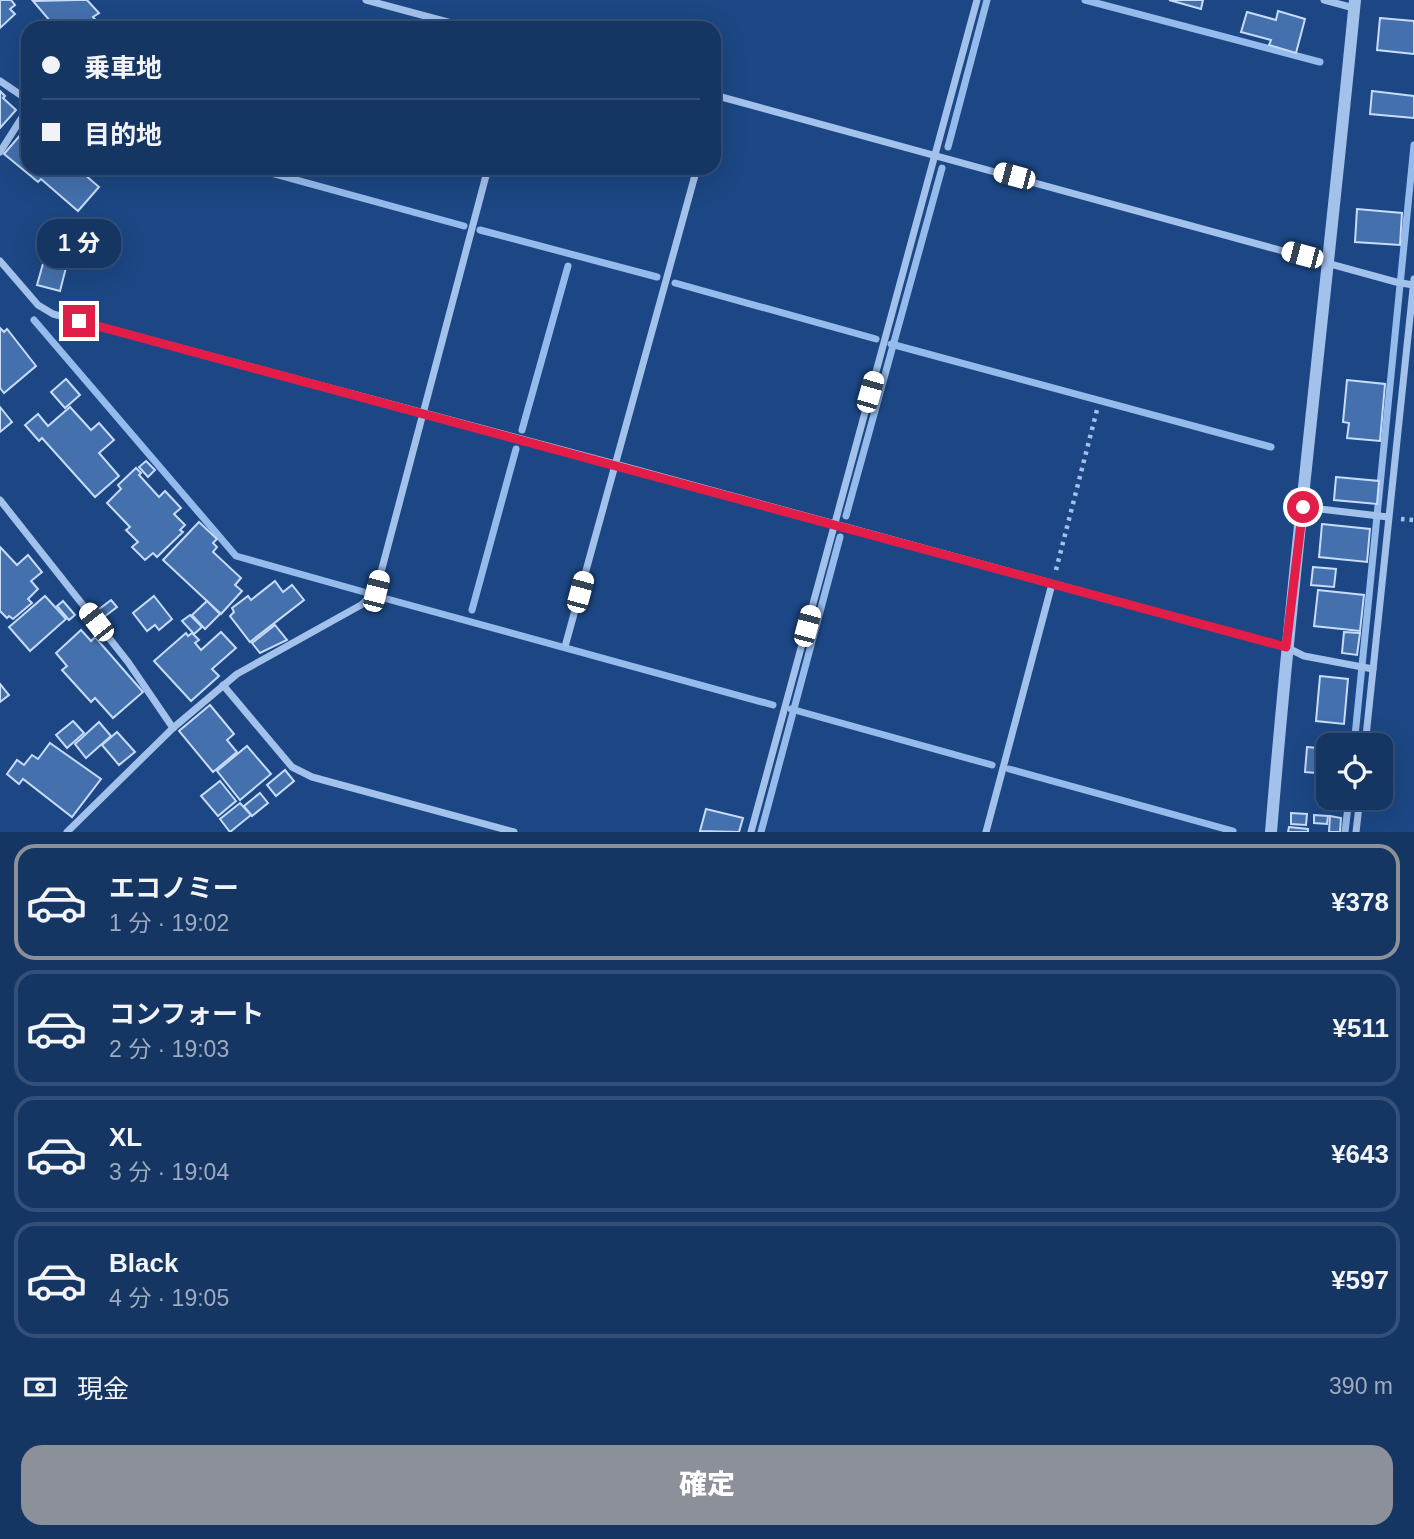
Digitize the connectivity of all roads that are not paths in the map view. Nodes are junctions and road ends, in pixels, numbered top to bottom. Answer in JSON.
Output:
{"nodes":[{"id":1,"x":366,"y":0,"type":"edge"},
{"id":2,"x":977,"y":0,"type":"edge"},
{"id":3,"x":1324,"y":0,"type":"edge"},
{"id":4,"x":1354,"y":4,"type":"edge"},
{"id":5,"x":444,"y":21,"type":"edge"},
{"id":6,"x":0,"y":80,"type":"edge"},
{"id":7,"x":21,"y":95,"type":"edge"},
{"id":8,"x":721,"y":97,"type":"edge"},
{"id":9,"x":21,"y":119,"type":"edge"},
{"id":10,"x":0,"y":152,"type":"edge"},
{"id":11,"x":935,"y":155,"type":"junction"},
{"id":12,"x":486,"y":175,"type":"edge"},
{"id":13,"x":695,"y":175,"type":"edge"},
{"id":14,"x":0,"y":261,"type":"edge"},
{"id":15,"x":1328,"y":262,"type":"junction"},
{"id":16,"x":1414,"y":279,"type":"edge"},
{"id":17,"x":1410,"y":284,"type":"edge"},
{"id":18,"x":422,"y":412,"type":"junction"},
{"id":19,"x":615,"y":464,"type":"junction"},
{"id":20,"x":0,"y":500,"type":"edge"},
{"id":21,"x":1303,"y":507,"type":"junction"},
{"id":22,"x":1385,"y":517,"type":"junction"},
{"id":23,"x":834,"y":524,"type":"junction"},
{"id":24,"x":1052,"y":584,"type":"junction"},
{"id":25,"x":566,"y":643,"type":"dead end"},
{"id":26,"x":1286,"y":647,"type":"junction"},
{"id":27,"x":1370,"y":669,"type":"junction"},
{"id":28,"x":223,"y":685,"type":"junction"},
{"id":29,"x":173,"y":728,"type":"junction"},
{"id":30,"x":1366,"y":733,"type":"edge"},
{"id":31,"x":1359,"y":810,"type":"edge"},
{"id":32,"x":67,"y":832,"type":"edge"},
{"id":33,"x":514,"y":832,"type":"edge"},
{"id":34,"x":751,"y":832,"type":"edge"},
{"id":35,"x":986,"y":832,"type":"edge"},
{"id":36,"x":1271,"y":832,"type":"edge"},
{"id":37,"x":1356,"y":832,"type":"edge"}],
"edges":[{"from":1,"to":5,"type":"street"},
{"from":2,"to":11,"type":"street"},
{"from":3,"to":4,"type":"street"},
{"from":4,"to":15,"type":"street"},
{"from":6,"to":7,"type":"street"},
{"from":8,"to":11,"type":"street"},
{"from":9,"to":10,"type":"street"},
{"from":11,"to":15,"type":"street"},
{"from":11,"to":23,"type":"street"},
{"from":12,"to":18,"type":"street"},
{"from":13,"to":19,"type":"street"},
{"from":14,"to":18,"type":"street"},
{"from":15,"to":17,"type":"street"},
{"from":15,"to":21,"type":"street"},
{"from":16,"to":17,"type":"street"},
{"from":17,"to":22,"type":"street"},
{"from":18,"to":19,"type":"street"},
{"from":18,"to":28,"type":"street"},
{"from":19,"to":23,"type":"street"},
{"from":19,"to":25,"type":"street"},
{"from":20,"to":29,"type":"street"},
{"from":21,"to":22,"type":"street"},
{"from":21,"to":26,"type":"street"},
{"from":22,"to":27,"type":"street"},
{"from":23,"to":24,"type":"street"},
{"from":23,"to":34,"type":"street"},
{"from":24,"to":26,"type":"street"},
{"from":24,"to":35,"type":"street"},
{"from":26,"to":27,"type":"street"},
{"from":26,"to":36,"type":"street"},
{"from":27,"to":30,"type":"street"},
{"from":28,"to":29,"type":"street"},
{"from":28,"to":33,"type":"street"},
{"from":29,"to":32,"type":"street"},
{"from":31,"to":37,"type":"street"}]}
